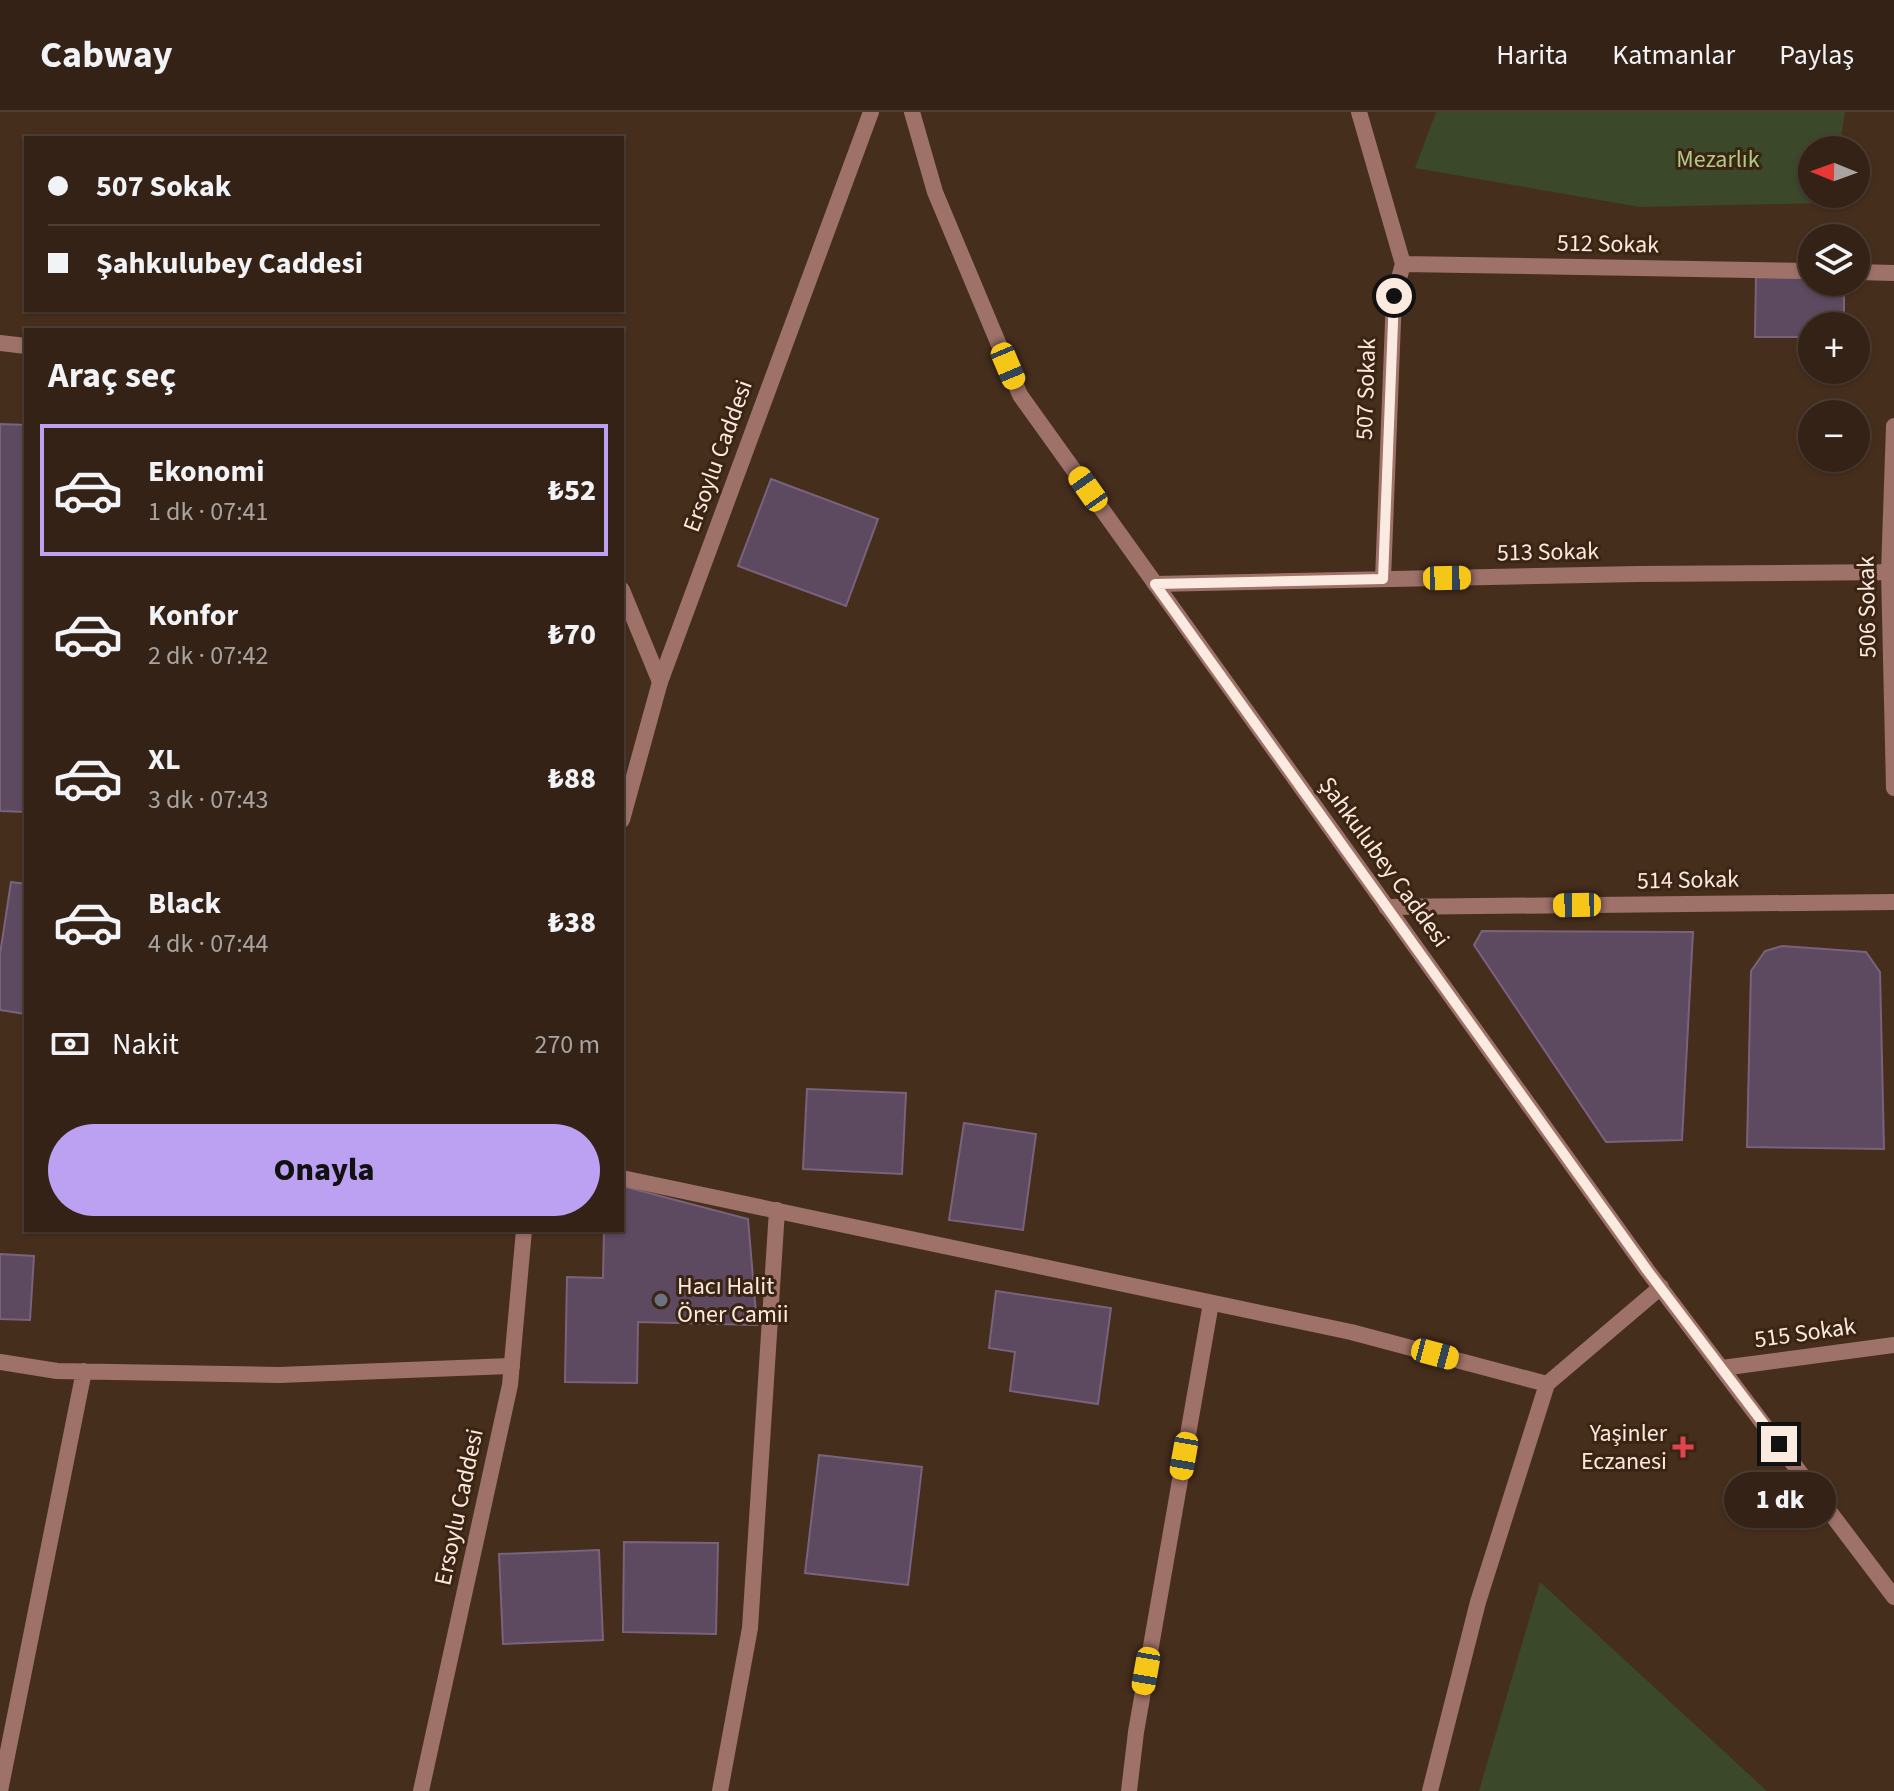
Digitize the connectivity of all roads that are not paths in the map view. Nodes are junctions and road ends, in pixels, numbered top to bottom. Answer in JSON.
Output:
{"nodes":[{"id":1,"x":871,"y":112,"type":"edge"},
{"id":2,"x":912,"y":112,"type":"edge"},
{"id":3,"x":1359,"y":112,"type":"edge"},
{"id":4,"x":1403,"y":264,"type":"junction"},
{"id":5,"x":1798,"y":271,"type":"edge"},
{"id":6,"x":1870,"y":272,"type":"edge"},
{"id":7,"x":1894,"y":273,"type":"edge"},
{"id":8,"x":0,"y":343,"type":"edge"},
{"id":9,"x":24,"y":346,"type":"edge"},
{"id":10,"x":1894,"y":426,"type":"edge"},
{"id":11,"x":1892,"y":572,"type":"edge"},
{"id":12,"x":1383,"y":579,"type":"junction"},
{"id":13,"x":1155,"y":584,"type":"junction"},
{"id":14,"x":624,"y":595,"type":"edge"},
{"id":15,"x":660,"y":682,"type":"junction"},
{"id":16,"x":1894,"y":788,"type":"edge"},
{"id":17,"x":624,"y":813,"type":"edge"},
{"id":18,"x":1894,"y":902,"type":"edge"},
{"id":19,"x":1386,"y":907,"type":"junction"},
{"id":20,"x":624,"y":1178,"type":"edge"},
{"id":21,"x":777,"y":1210,"type":"junction"},
{"id":22,"x":524,"y":1232,"type":"edge"},
{"id":23,"x":1661,"y":1287,"type":"junction"},
{"id":24,"x":1211,"y":1303,"type":"junction"},
{"id":25,"x":1894,"y":1345,"type":"edge"},
{"id":26,"x":0,"y":1362,"type":"edge"},
{"id":27,"x":512,"y":1366,"type":"junction"},
{"id":28,"x":1722,"y":1368,"type":"junction"},
{"id":29,"x":84,"y":1371,"type":"junction"},
{"id":30,"x":1547,"y":1384,"type":"junction"},
{"id":31,"x":1894,"y":1597,"type":"edge"},
{"id":32,"x":0,"y":1791,"type":"edge"},
{"id":33,"x":421,"y":1791,"type":"edge"},
{"id":34,"x":720,"y":1791,"type":"edge"},
{"id":35,"x":1129,"y":1791,"type":"edge"},
{"id":36,"x":1430,"y":1791,"type":"edge"}],
"edges":[{"from":1,"to":15,"type":"street","name":"Ersoylu Caddesi"},
{"from":2,"to":13,"type":"street","name":"Şahkulubey Caddesi"},
{"from":3,"to":4,"type":"street","name":"507 Sokak"},
{"from":4,"to":5,"type":"street","name":"512 Sokak"},
{"from":4,"to":12,"type":"street","name":"507 Sokak"},
{"from":6,"to":7,"type":"street"},
{"from":8,"to":9,"type":"street"},
{"from":10,"to":11,"type":"street","name":"506 Sokak"},
{"from":11,"to":12,"type":"street","name":"513 Sokak"},
{"from":11,"to":16,"type":"street","name":"506 Sokak"},
{"from":12,"to":13,"type":"street","name":"513 Sokak"},
{"from":13,"to":19,"type":"street","name":"Şahkulubey Caddesi"},
{"from":14,"to":15,"type":"street"},
{"from":15,"to":17,"type":"street","name":"Ersoylu Caddesi"},
{"from":18,"to":19,"type":"street","name":"514 Sokak"},
{"from":19,"to":23,"type":"street","name":"Şahkulubey Caddesi"},
{"from":20,"to":21,"type":"street"},
{"from":21,"to":24,"type":"street"},
{"from":21,"to":34,"type":"street"},
{"from":22,"to":27,"type":"street","name":"Ersoylu Caddesi"},
{"from":23,"to":28,"type":"street","name":"Şahkulubey Caddesi"},
{"from":23,"to":30,"type":"street"},
{"from":24,"to":30,"type":"street"},
{"from":24,"to":35,"type":"street"},
{"from":25,"to":28,"type":"street","name":"515 Sokak"},
{"from":26,"to":29,"type":"street"},
{"from":27,"to":29,"type":"street"},
{"from":27,"to":33,"type":"street","name":"Ersoylu Caddesi"},
{"from":28,"to":31,"type":"street","name":"Şahkulubey Caddesi"},
{"from":29,"to":32,"type":"street"},
{"from":30,"to":36,"type":"street"}]}
